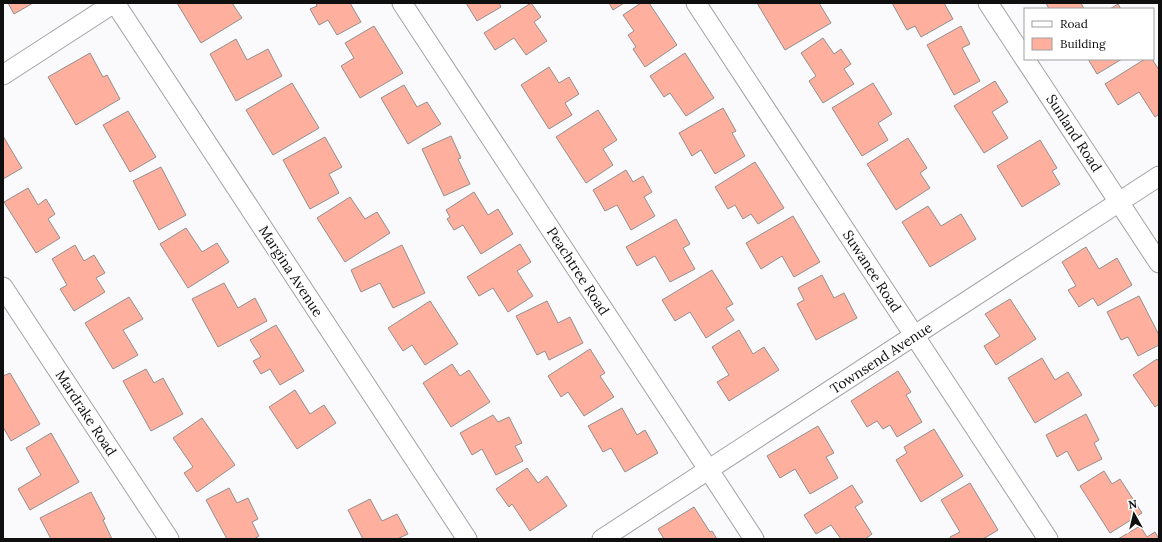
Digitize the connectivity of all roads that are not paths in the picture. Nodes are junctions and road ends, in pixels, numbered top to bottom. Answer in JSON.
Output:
{"nodes":[{"id":1,"x":114,"y":3,"type":"edge"},
{"id":2,"x":402,"y":3,"type":"edge"},
{"id":3,"x":696,"y":3,"type":"edge"},
{"id":4,"x":988,"y":3,"type":"edge"},
{"id":5,"x":1024,"y":58,"type":"edge"},
{"id":6,"x":1026,"y":60,"type":"edge"},
{"id":7,"x":3,"y":75,"type":"edge"},
{"id":8,"x":1159,"y":176,"type":"edge"},
{"id":9,"x":1119,"y":202,"type":"junction"},
{"id":10,"x":1159,"y":263,"type":"edge"},
{"id":11,"x":3,"y":287,"type":"edge"},
{"id":12,"x":914,"y":336,"type":"junction"},
{"id":13,"x":709,"y":470,"type":"junction"},
{"id":14,"x":169,"y":539,"type":"edge"},
{"id":15,"x":467,"y":539,"type":"edge"},
{"id":16,"x":602,"y":539,"type":"edge"},
{"id":17,"x":754,"y":539,"type":"edge"},
{"id":18,"x":1048,"y":539,"type":"edge"}],
"edges":[{"from":1,"to":7,"type":"street"},
{"from":1,"to":15,"type":"street","name":"Margina Avenue"},
{"from":2,"to":13,"type":"street","name":"Peachtree Road"},
{"from":3,"to":12,"type":"street","name":"Suwanee Road"},
{"from":4,"to":5,"type":"street","name":"Sunland Road"},
{"from":6,"to":9,"type":"street","name":"Sunland Road"},
{"from":8,"to":9,"type":"street","name":"Townsend Avenue"},
{"from":9,"to":10,"type":"street","name":"Sunland Road"},
{"from":9,"to":12,"type":"street","name":"Townsend Avenue"},
{"from":11,"to":14,"type":"street","name":"Mardrake Road"},
{"from":12,"to":13,"type":"street","name":"Townsend Avenue"},
{"from":12,"to":18,"type":"street","name":"Suwanee Road"},
{"from":13,"to":16,"type":"street","name":"Townsend Avenue"},
{"from":13,"to":17,"type":"street","name":"Peachtree Road"}]}
